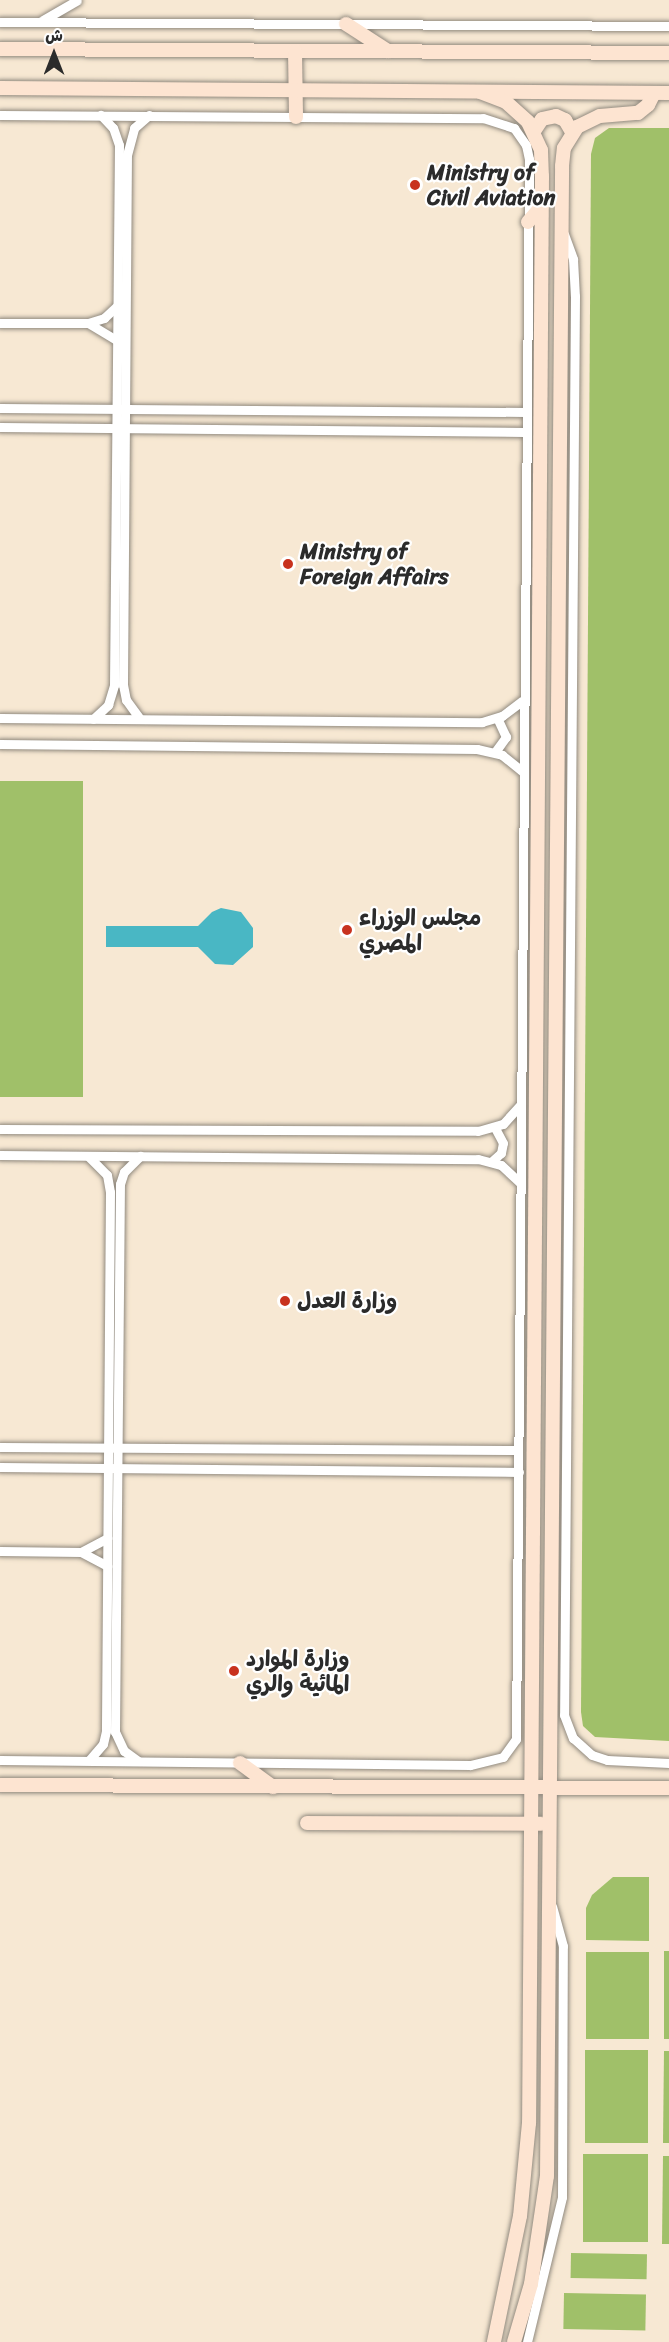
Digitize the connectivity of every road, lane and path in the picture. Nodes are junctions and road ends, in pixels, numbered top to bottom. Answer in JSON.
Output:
{"nodes":[{"id":1,"x":76,"y":0,"type":"edge"},
{"id":2,"x":0,"y":22,"type":"edge"},
{"id":3,"x":39,"y":22,"type":"junction"},
{"id":4,"x":346,"y":24,"type":"junction"},
{"id":5,"x":669,"y":26,"type":"edge"},
{"id":6,"x":0,"y":49,"type":"edge"},
{"id":7,"x":295,"y":51,"type":"junction"},
{"id":8,"x":388,"y":51,"type":"junction"},
{"id":9,"x":669,"y":53,"type":"edge"},
{"id":10,"x":0,"y":88,"type":"edge"},
{"id":11,"x":296,"y":90,"type":"junction"},
{"id":12,"x":480,"y":92,"type":"junction"},
{"id":13,"x":654,"y":93,"type":"junction"},
{"id":14,"x":669,"y":93,"type":"edge"},
{"id":15,"x":0,"y":115,"type":"edge"},
{"id":16,"x":101,"y":115,"type":"junction"},
{"id":17,"x":149,"y":115,"type":"junction"},
{"id":18,"x":296,"y":117,"type":"junction"},
{"id":19,"x":534,"y":131,"type":"junction"},
{"id":20,"x":572,"y":132,"type":"junction"},
{"id":21,"x":542,"y":206,"type":"junction"},
{"id":22,"x":528,"y":222,"type":"junction"},
{"id":23,"x":560,"y":226,"type":"junction"},
{"id":24,"x":117,"y":306,"type":"junction"},
{"id":25,"x":0,"y":323,"type":"edge"},
{"id":26,"x":88,"y":323,"type":"junction"},
{"id":27,"x":116,"y":340,"type":"junction"},
{"id":28,"x":0,"y":408,"type":"edge"},
{"id":29,"x":120,"y":409,"type":"junction"},
{"id":30,"x":525,"y":412,"type":"junction"},
{"id":31,"x":0,"y":428,"type":"edge"},
{"id":32,"x":120,"y":428,"type":"junction"},
{"id":33,"x":524,"y":432,"type":"junction"},
{"id":34,"x":531,"y":592,"type":"junction"},
{"id":35,"x":522,"y":701,"type":"junction"},
{"id":36,"x":0,"y":718,"type":"edge"},
{"id":37,"x":497,"y":718,"type":"junction"},
{"id":38,"x":93,"y":719,"type":"junction"},
{"id":39,"x":140,"y":719,"type":"junction"},
{"id":40,"x":0,"y":744,"type":"edge"},
{"id":41,"x":495,"y":752,"type":"junction"},
{"id":42,"x":522,"y":771,"type":"junction"},
{"id":43,"x":521,"y":1075,"type":"junction"},
{"id":44,"x":536,"y":1075,"type":"junction"},
{"id":45,"x":536,"y":1098,"type":"junction"},
{"id":46,"x":554,"y":1098,"type":"junction"},
{"id":47,"x":520,"y":1105,"type":"junction"},
{"id":48,"x":495,"y":1128,"type":"junction"},
{"id":49,"x":0,"y":1129,"type":"edge"},
{"id":50,"x":0,"y":1155,"type":"edge"},
{"id":51,"x":88,"y":1156,"type":"junction"},
{"id":52,"x":140,"y":1156,"type":"junction"},
{"id":53,"x":492,"y":1161,"type":"junction"},
{"id":54,"x":520,"y":1183,"type":"junction"},
{"id":55,"x":0,"y":1447,"type":"edge"},
{"id":56,"x":113,"y":1448,"type":"junction"},
{"id":57,"x":518,"y":1450,"type":"junction"},
{"id":58,"x":0,"y":1467,"type":"edge"},
{"id":59,"x":108,"y":1468,"type":"junction"},
{"id":60,"x":118,"y":1468,"type":"junction"},
{"id":61,"x":519,"y":1472,"type":"junction"},
{"id":62,"x":107,"y":1538,"type":"junction"},
{"id":63,"x":0,"y":1551,"type":"edge"},
{"id":64,"x":81,"y":1552,"type":"junction"},
{"id":65,"x":107,"y":1566,"type":"junction"},
{"id":66,"x":517,"y":1664,"type":"junction"},
{"id":67,"x":532,"y":1664,"type":"junction"},
{"id":68,"x":558,"y":1664,"type":"junction"},
{"id":69,"x":0,"y":1760,"type":"edge"},
{"id":70,"x":89,"y":1760,"type":"junction"},
{"id":71,"x":138,"y":1761,"type":"junction"},
{"id":72,"x":240,"y":1763,"type":"junction"},
{"id":73,"x":669,"y":1763,"type":"edge"},
{"id":74,"x":0,"y":1785,"type":"edge"},
{"id":75,"x":667,"y":1786,"type":"edge"},
{"id":76,"x":273,"y":1787,"type":"junction"},
{"id":77,"x":532,"y":1787,"type":"junction"},
{"id":78,"x":549,"y":1787,"type":"junction"},
{"id":79,"x":306,"y":1823,"type":"dead end"},
{"id":80,"x":532,"y":1823,"type":"junction"},
{"id":81,"x":549,"y":1824,"type":"junction"},
{"id":82,"x":548,"y":1893,"type":"junction"},
{"id":83,"x":494,"y":2342,"type":"edge"},
{"id":84,"x":514,"y":2342,"type":"edge"},
{"id":85,"x":527,"y":2342,"type":"edge"}],
"edges":[{"from":1,"to":3,"type":"street"},
{"from":2,"to":3,"type":"street"},
{"from":3,"to":4,"type":"street"},
{"from":4,"to":5,"type":"street"},
{"from":4,"to":8,"type":"street"},
{"from":6,"to":7,"type":"street"},
{"from":7,"to":8,"type":"street"},
{"from":7,"to":11,"type":"street"},
{"from":8,"to":9,"type":"street"},
{"from":10,"to":11,"type":"street"},
{"from":11,"to":12,"type":"street"},
{"from":11,"to":18,"type":"street"},
{"from":12,"to":13,"type":"street"},
{"from":12,"to":19,"type":"street"},
{"from":13,"to":14,"type":"street"},
{"from":13,"to":20,"type":"street"},
{"from":15,"to":16,"type":"street"},
{"from":16,"to":17,"type":"street"},
{"from":16,"to":24,"type":"street"},
{"from":17,"to":18,"type":"street"},
{"from":17,"to":29,"type":"street"},
{"from":18,"to":22,"type":"street"},
{"from":19,"to":20,"type":"street"},
{"from":19,"to":21,"type":"street"},
{"from":20,"to":23,"type":"street"},
{"from":21,"to":22,"type":"street"},
{"from":21,"to":34,"type":"street"},
{"from":22,"to":30,"type":"street"},
{"from":23,"to":46,"type":"street"},
{"from":23,"to":68,"type":"street"},
{"from":24,"to":26,"type":"street"},
{"from":24,"to":27,"type":"street"},
{"from":25,"to":26,"type":"street"},
{"from":26,"to":27,"type":"street"},
{"from":27,"to":29,"type":"street"},
{"from":28,"to":29,"type":"street"},
{"from":29,"to":30,"type":"street"},
{"from":29,"to":32,"type":"street"},
{"from":30,"to":33,"type":"street"},
{"from":31,"to":32,"type":"street"},
{"from":32,"to":33,"type":"street"},
{"from":32,"to":38,"type":"street"},
{"from":32,"to":39,"type":"street"},
{"from":33,"to":34,"type":"street"},
{"from":34,"to":35,"type":"street"},
{"from":34,"to":44,"type":"street"},
{"from":35,"to":37,"type":"street"},
{"from":35,"to":42,"type":"street"},
{"from":36,"to":38,"type":"street"},
{"from":37,"to":39,"type":"street"},
{"from":37,"to":41,"type":"street"},
{"from":38,"to":39,"type":"street"},
{"from":40,"to":41,"type":"street"},
{"from":41,"to":42,"type":"street"},
{"from":42,"to":43,"type":"street"},
{"from":43,"to":44,"type":"street"},
{"from":43,"to":47,"type":"street"},
{"from":44,"to":45,"type":"street"},
{"from":45,"to":46,"type":"street"},
{"from":45,"to":67,"type":"street"},
{"from":46,"to":68,"type":"street"},
{"from":47,"to":48,"type":"street"},
{"from":47,"to":54,"type":"street"},
{"from":48,"to":49,"type":"street"},
{"from":48,"to":53,"type":"street"},
{"from":50,"to":51,"type":"street"},
{"from":51,"to":52,"type":"street"},
{"from":51,"to":56,"type":"street"},
{"from":52,"to":53,"type":"street"},
{"from":52,"to":56,"type":"street"},
{"from":53,"to":54,"type":"street"},
{"from":54,"to":57,"type":"street"},
{"from":55,"to":56,"type":"street"},
{"from":56,"to":57,"type":"street"},
{"from":56,"to":59,"type":"street"},
{"from":56,"to":60,"type":"street"},
{"from":57,"to":61,"type":"street"},
{"from":58,"to":59,"type":"street"},
{"from":59,"to":60,"type":"street"},
{"from":59,"to":62,"type":"street"},
{"from":60,"to":61,"type":"street"},
{"from":60,"to":71,"type":"street"},
{"from":61,"to":66,"type":"street"},
{"from":62,"to":64,"type":"street"},
{"from":62,"to":65,"type":"street"},
{"from":63,"to":64,"type":"street"},
{"from":64,"to":65,"type":"street"},
{"from":65,"to":70,"type":"street"},
{"from":66,"to":67,"type":"street"},
{"from":66,"to":72,"type":"street"},
{"from":67,"to":77,"type":"street"},
{"from":68,"to":73,"type":"street"},
{"from":68,"to":78,"type":"street"},
{"from":69,"to":70,"type":"street"},
{"from":70,"to":71,"type":"street"},
{"from":71,"to":72,"type":"street"},
{"from":72,"to":76,"type":"street"},
{"from":74,"to":76,"type":"street"},
{"from":75,"to":78,"type":"street"},
{"from":76,"to":77,"type":"street"},
{"from":77,"to":78,"type":"street"},
{"from":77,"to":80,"type":"street"},
{"from":78,"to":81,"type":"street"},
{"from":79,"to":80,"type":"street"},
{"from":80,"to":81,"type":"street"},
{"from":80,"to":83,"type":"street"},
{"from":81,"to":82,"type":"street"},
{"from":82,"to":84,"type":"street"},
{"from":82,"to":85,"type":"street"}]}
